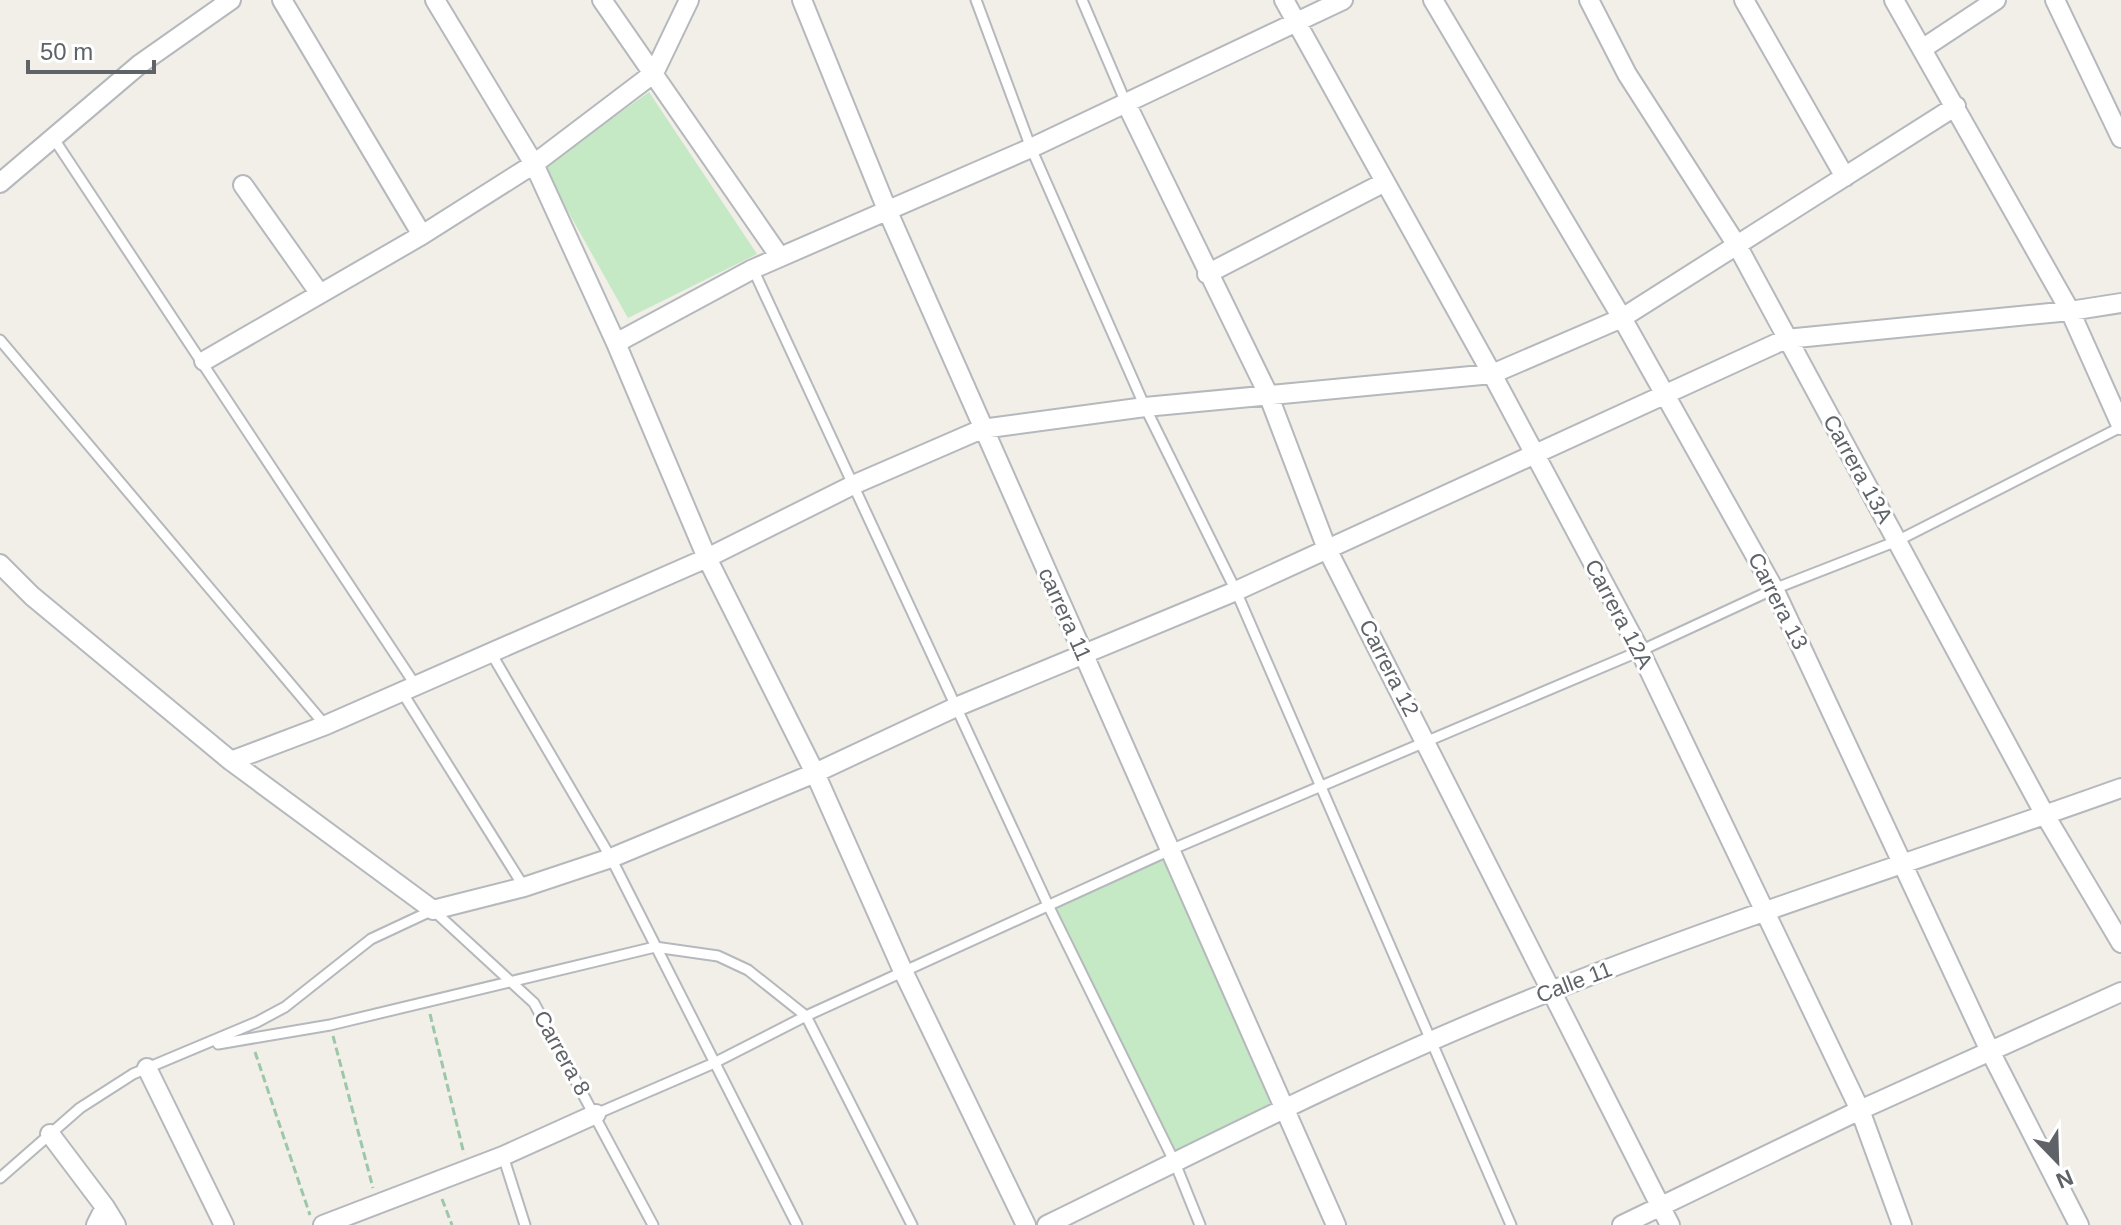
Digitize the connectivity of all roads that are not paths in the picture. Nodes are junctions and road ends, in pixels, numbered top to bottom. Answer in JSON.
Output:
{"nodes":[{"id":1,"x":231,"y":0,"type":"edge"},
{"id":2,"x":282,"y":0,"type":"edge"},
{"id":3,"x":435,"y":0,"type":"edge"},
{"id":4,"x":602,"y":0,"type":"edge"},
{"id":5,"x":689,"y":0,"type":"edge"},
{"id":6,"x":802,"y":0,"type":"edge"},
{"id":7,"x":976,"y":0,"type":"edge"},
{"id":8,"x":1082,"y":0,"type":"edge"},
{"id":9,"x":1284,"y":0,"type":"edge"},
{"id":10,"x":1343,"y":0,"type":"edge"},
{"id":11,"x":1433,"y":0,"type":"edge"},
{"id":12,"x":1589,"y":0,"type":"edge"},
{"id":13,"x":1744,"y":0,"type":"edge"},
{"id":14,"x":1894,"y":0,"type":"edge"},
{"id":15,"x":1996,"y":0,"type":"edge"},
{"id":16,"x":2055,"y":0,"type":"edge"},
{"id":17,"x":1293,"y":23,"type":"junction"},
{"id":18,"x":1922,"y":49,"type":"junction"},
{"id":19,"x":654,"y":73,"type":"junction"},
{"id":20,"x":1126,"y":103,"type":"junction"},
{"id":21,"x":1956,"y":106,"type":"junction"},
{"id":22,"x":52,"y":136,"type":"junction"},
{"id":23,"x":2121,"y":138,"type":"edge"},
{"id":24,"x":1031,"y":148,"type":"junction"},
{"id":25,"x":534,"y":164,"type":"junction"},
{"id":26,"x":1845,"y":177,"type":"junction"},
{"id":27,"x":1385,"y":182,"type":"junction"},
{"id":28,"x":0,"y":183,"type":"edge"},
{"id":29,"x":243,"y":185,"type":"dead end"},
{"id":30,"x":888,"y":212,"type":"junction"},
{"id":31,"x":422,"y":235,"type":"junction"},
{"id":32,"x":1738,"y":247,"type":"junction"},
{"id":33,"x":780,"y":257,"type":"junction"},
{"id":34,"x":753,"y":269,"type":"junction"},
{"id":35,"x":1207,"y":274,"type":"junction"},
{"id":36,"x":320,"y":294,"type":"junction"},
{"id":37,"x":2121,"y":303,"type":"edge"},
{"id":38,"x":2070,"y":311,"type":"junction"},
{"id":39,"x":1622,"y":318,"type":"junction"},
{"id":40,"x":1786,"y":339,"type":"junction"},
{"id":41,"x":0,"y":340,"type":"edge"},
{"id":42,"x":616,"y":343,"type":"junction"},
{"id":43,"x":204,"y":361,"type":"junction"},
{"id":44,"x":1492,"y":374,"type":"junction"},
{"id":45,"x":1268,"y":394,"type":"junction"},
{"id":46,"x":1665,"y":395,"type":"junction"},
{"id":47,"x":1145,"y":407,"type":"junction"},
{"id":48,"x":2121,"y":426,"type":"edge"},
{"id":49,"x":982,"y":429,"type":"junction"},
{"id":50,"x":1534,"y":455,"type":"junction"},
{"id":51,"x":853,"y":485,"type":"junction"},
{"id":52,"x":1897,"y":541,"type":"junction"},
{"id":53,"x":1327,"y":549,"type":"junction"},
{"id":54,"x":707,"y":558,"type":"junction"},
{"id":55,"x":0,"y":564,"type":"edge"},
{"id":56,"x":1774,"y":589,"type":"junction"},
{"id":57,"x":1236,"y":591,"type":"junction"},
{"id":58,"x":1640,"y":651,"type":"junction"},
{"id":59,"x":491,"y":653,"type":"junction"},
{"id":60,"x":1083,"y":654,"type":"junction"},
{"id":61,"x":409,"y":689,"type":"junction"},
{"id":62,"x":956,"y":707,"type":"junction"},
{"id":63,"x":326,"y":725,"type":"junction"},
{"id":64,"x":1427,"y":742,"type":"junction"},
{"id":65,"x":231,"y":761,"type":"junction"},
{"id":66,"x":815,"y":773,"type":"junction"},
{"id":67,"x":1319,"y":786,"type":"junction"},
{"id":68,"x":2121,"y":788,"type":"edge"},
{"id":69,"x":2045,"y":815,"type":"junction"},
{"id":70,"x":1168,"y":851,"type":"junction"},
{"id":71,"x":611,"y":858,"type":"junction"},
{"id":72,"x":1902,"y":864,"type":"junction"},
{"id":73,"x":524,"y":887,"type":"junction"},
{"id":74,"x":1048,"y":905,"type":"junction"},
{"id":75,"x":433,"y":910,"type":"junction"},
{"id":76,"x":1763,"y":911,"type":"junction"},
{"id":77,"x":2121,"y":943,"type":"edge"},
{"id":78,"x":655,"y":947,"type":"junction"},
{"id":79,"x":903,"y":971,"type":"junction"},
{"id":80,"x":515,"y":982,"type":"junction"},
{"id":81,"x":1551,"y":991,"type":"junction"},
{"id":82,"x":2121,"y":992,"type":"edge"},
{"id":83,"x":806,"y":1016,"type":"junction"},
{"id":84,"x":1429,"y":1042,"type":"junction"},
{"id":85,"x":207,"y":1045,"type":"junction"},
{"id":86,"x":1990,"y":1051,"type":"junction"},
{"id":87,"x":712,"y":1064,"type":"junction"},
{"id":88,"x":147,"y":1068,"type":"junction"},
{"id":89,"x":1284,"y":1106,"type":"junction"},
{"id":90,"x":1860,"y":1110,"type":"junction"},
{"id":91,"x":596,"y":1114,"type":"junction"},
{"id":92,"x":50,"y":1134,"type":"junction"},
{"id":93,"x":503,"y":1156,"type":"junction"},
{"id":94,"x":1175,"y":1163,"type":"junction"},
{"id":95,"x":0,"y":1178,"type":"edge"},
{"id":96,"x":105,"y":1207,"type":"junction"},
{"id":97,"x":1659,"y":1209,"type":"junction"},
{"id":98,"x":96,"y":1225,"type":"edge"},
{"id":99,"x":116,"y":1225,"type":"edge"},
{"id":100,"x":224,"y":1225,"type":"edge"},
{"id":101,"x":323,"y":1225,"type":"edge"},
{"id":102,"x":525,"y":1225,"type":"edge"},
{"id":103,"x":653,"y":1225,"type":"edge"},
{"id":104,"x":797,"y":1225,"type":"edge"},
{"id":105,"x":912,"y":1225,"type":"edge"},
{"id":106,"x":1026,"y":1225,"type":"edge"},
{"id":107,"x":1047,"y":1225,"type":"edge"},
{"id":108,"x":1200,"y":1225,"type":"edge"},
{"id":109,"x":1336,"y":1225,"type":"edge"},
{"id":110,"x":1511,"y":1225,"type":"edge"},
{"id":111,"x":1622,"y":1225,"type":"edge"},
{"id":112,"x":1670,"y":1225,"type":"edge"},
{"id":113,"x":1902,"y":1225,"type":"edge"},
{"id":114,"x":2079,"y":1225,"type":"edge"}],
"edges":[{"from":1,"to":22,"type":"street"},
{"from":2,"to":31,"type":"street"},
{"from":3,"to":25,"type":"street"},
{"from":4,"to":19,"type":"street"},
{"from":5,"to":19,"type":"street"},
{"from":6,"to":30,"type":"street","name":"carrera 11"},
{"from":7,"to":24,"type":"lane"},
{"from":8,"to":20,"type":"lane"},
{"from":9,"to":17,"type":"street","name":"Carrera 12A"},
{"from":10,"to":17,"type":"street"},
{"from":11,"to":39,"type":"street","name":"Carrera 13"},
{"from":12,"to":32,"type":"street","name":"Carrera 13A"},
{"from":13,"to":26,"type":"street"},
{"from":14,"to":18,"type":"street"},
{"from":15,"to":18,"type":"street"},
{"from":16,"to":23,"type":"street"},
{"from":17,"to":20,"type":"street"},
{"from":17,"to":27,"type":"street","name":"Carrera 12A"},
{"from":18,"to":21,"type":"street"},
{"from":19,"to":25,"type":"street"},
{"from":19,"to":33,"type":"street"},
{"from":20,"to":24,"type":"street"},
{"from":20,"to":35,"type":"street","name":"Carrera 12"},
{"from":21,"to":26,"type":"street"},
{"from":21,"to":38,"type":"street"},
{"from":22,"to":28,"type":"street"},
{"from":22,"to":43,"type":"lane"},
{"from":24,"to":30,"type":"street"},
{"from":24,"to":47,"type":"lane"},
{"from":25,"to":31,"type":"street"},
{"from":25,"to":42,"type":"street"},
{"from":26,"to":32,"type":"street"},
{"from":27,"to":35,"type":"street"},
{"from":27,"to":44,"type":"street","name":"Carrera 12A"},
{"from":29,"to":36,"type":"street"},
{"from":30,"to":33,"type":"street"},
{"from":30,"to":49,"type":"street","name":"carrera 11"},
{"from":31,"to":36,"type":"street"},
{"from":32,"to":39,"type":"street"},
{"from":32,"to":40,"type":"street","name":"Carrera 13A"},
{"from":33,"to":34,"type":"street"},
{"from":34,"to":42,"type":"street"},
{"from":34,"to":51,"type":"lane"},
{"from":35,"to":45,"type":"street","name":"Carrera 12"},
{"from":36,"to":43,"type":"street"},
{"from":37,"to":38,"type":"street"},
{"from":38,"to":40,"type":"street"},
{"from":38,"to":48,"type":"street"},
{"from":39,"to":44,"type":"street"},
{"from":39,"to":46,"type":"street","name":"Carrera 13"},
{"from":40,"to":46,"type":"street"},
{"from":40,"to":52,"type":"street","name":"Carrera 13A"},
{"from":41,"to":63,"type":"lane"},
{"from":42,"to":54,"type":"street"},
{"from":43,"to":61,"type":"lane"},
{"from":44,"to":45,"type":"street"},
{"from":44,"to":50,"type":"street","name":"Carrera 12A"},
{"from":45,"to":47,"type":"street"},
{"from":45,"to":53,"type":"street","name":"Carrera 12"},
{"from":46,"to":50,"type":"street"},
{"from":46,"to":56,"type":"street","name":"Carrera 13"},
{"from":47,"to":49,"type":"street"},
{"from":47,"to":57,"type":"lane"},
{"from":48,"to":52,"type":"lane"},
{"from":49,"to":51,"type":"street"},
{"from":49,"to":60,"type":"street","name":"carrera 11"},
{"from":50,"to":53,"type":"street"},
{"from":50,"to":58,"type":"street","name":"Carrera 12A"},
{"from":51,"to":54,"type":"street"},
{"from":51,"to":62,"type":"lane"},
{"from":52,"to":56,"type":"lane"},
{"from":52,"to":69,"type":"street","name":"Carrera 13A"},
{"from":53,"to":57,"type":"street"},
{"from":53,"to":64,"type":"street","name":"Carrera 12"},
{"from":54,"to":59,"type":"street"},
{"from":54,"to":66,"type":"street"},
{"from":55,"to":65,"type":"street"},
{"from":56,"to":58,"type":"lane"},
{"from":56,"to":72,"type":"street","name":"Carrera 13"},
{"from":57,"to":60,"type":"street"},
{"from":57,"to":67,"type":"lane"},
{"from":58,"to":64,"type":"lane"},
{"from":58,"to":76,"type":"street","name":"Carrera 12A"},
{"from":59,"to":61,"type":"street"},
{"from":59,"to":71,"type":"lane"},
{"from":60,"to":62,"type":"street"},
{"from":60,"to":70,"type":"street","name":"carrera 11"},
{"from":61,"to":63,"type":"street"},
{"from":61,"to":73,"type":"lane"},
{"from":62,"to":66,"type":"street"},
{"from":62,"to":74,"type":"lane"},
{"from":63,"to":65,"type":"street"},
{"from":64,"to":67,"type":"lane"},
{"from":64,"to":81,"type":"street","name":"Carrera 12"},
{"from":65,"to":75,"type":"street"},
{"from":66,"to":71,"type":"street"},
{"from":66,"to":79,"type":"street"},
{"from":67,"to":70,"type":"lane"},
{"from":67,"to":84,"type":"lane"},
{"from":68,"to":69,"type":"street","name":"Calle 11"},
{"from":69,"to":72,"type":"street","name":"Calle 11"},
{"from":69,"to":77,"type":"street","name":"Carrera 13A"},
{"from":70,"to":74,"type":"lane"},
{"from":70,"to":89,"type":"street","name":"carrera 11"},
{"from":71,"to":73,"type":"street"},
{"from":71,"to":78,"type":"lane"},
{"from":72,"to":76,"type":"street","name":"Calle 11"},
{"from":72,"to":86,"type":"street","name":"Carrera 13"},
{"from":73,"to":75,"type":"street"},
{"from":74,"to":79,"type":"lane"},
{"from":74,"to":94,"type":"lane"},
{"from":75,"to":80,"type":"lane","name":"Carrera 8"},
{"from":75,"to":85,"type":"lane"},
{"from":76,"to":81,"type":"street","name":"Calle 11"},
{"from":76,"to":90,"type":"street","name":"Carrera 12A"},
{"from":78,"to":80,"type":"lane"},
{"from":78,"to":83,"type":"lane"},
{"from":78,"to":87,"type":"lane"},
{"from":79,"to":83,"type":"lane"},
{"from":79,"to":106,"type":"street"},
{"from":80,"to":85,"type":"lane"},
{"from":80,"to":91,"type":"lane","name":"Carrera 8"},
{"from":81,"to":84,"type":"street","name":"Calle 11"},
{"from":81,"to":97,"type":"street","name":"Carrera 12"},
{"from":82,"to":86,"type":"street"},
{"from":83,"to":87,"type":"lane"},
{"from":83,"to":105,"type":"lane"},
{"from":84,"to":89,"type":"street","name":"Calle 11"},
{"from":84,"to":110,"type":"lane"},
{"from":85,"to":88,"type":"lane"},
{"from":86,"to":90,"type":"street"},
{"from":86,"to":114,"type":"street","name":"Carrera 13"},
{"from":87,"to":91,"type":"lane"},
{"from":87,"to":104,"type":"lane"},
{"from":88,"to":92,"type":"lane"},
{"from":88,"to":100,"type":"street"},
{"from":89,"to":94,"type":"street","name":"Calle 11"},
{"from":89,"to":109,"type":"street","name":"carrera 11"},
{"from":90,"to":97,"type":"street"},
{"from":90,"to":113,"type":"street","name":"Carrera 12A"},
{"from":91,"to":93,"type":"street"},
{"from":91,"to":103,"type":"lane","name":"Carrera 8"},
{"from":92,"to":95,"type":"lane"},
{"from":92,"to":96,"type":"street"},
{"from":93,"to":101,"type":"street"},
{"from":93,"to":102,"type":"lane"},
{"from":94,"to":107,"type":"street","name":"Calle 11"},
{"from":94,"to":108,"type":"lane"},
{"from":96,"to":98,"type":"street"},
{"from":96,"to":99,"type":"street"},
{"from":97,"to":111,"type":"street"},
{"from":97,"to":112,"type":"street","name":"Carrera 12"}]}
